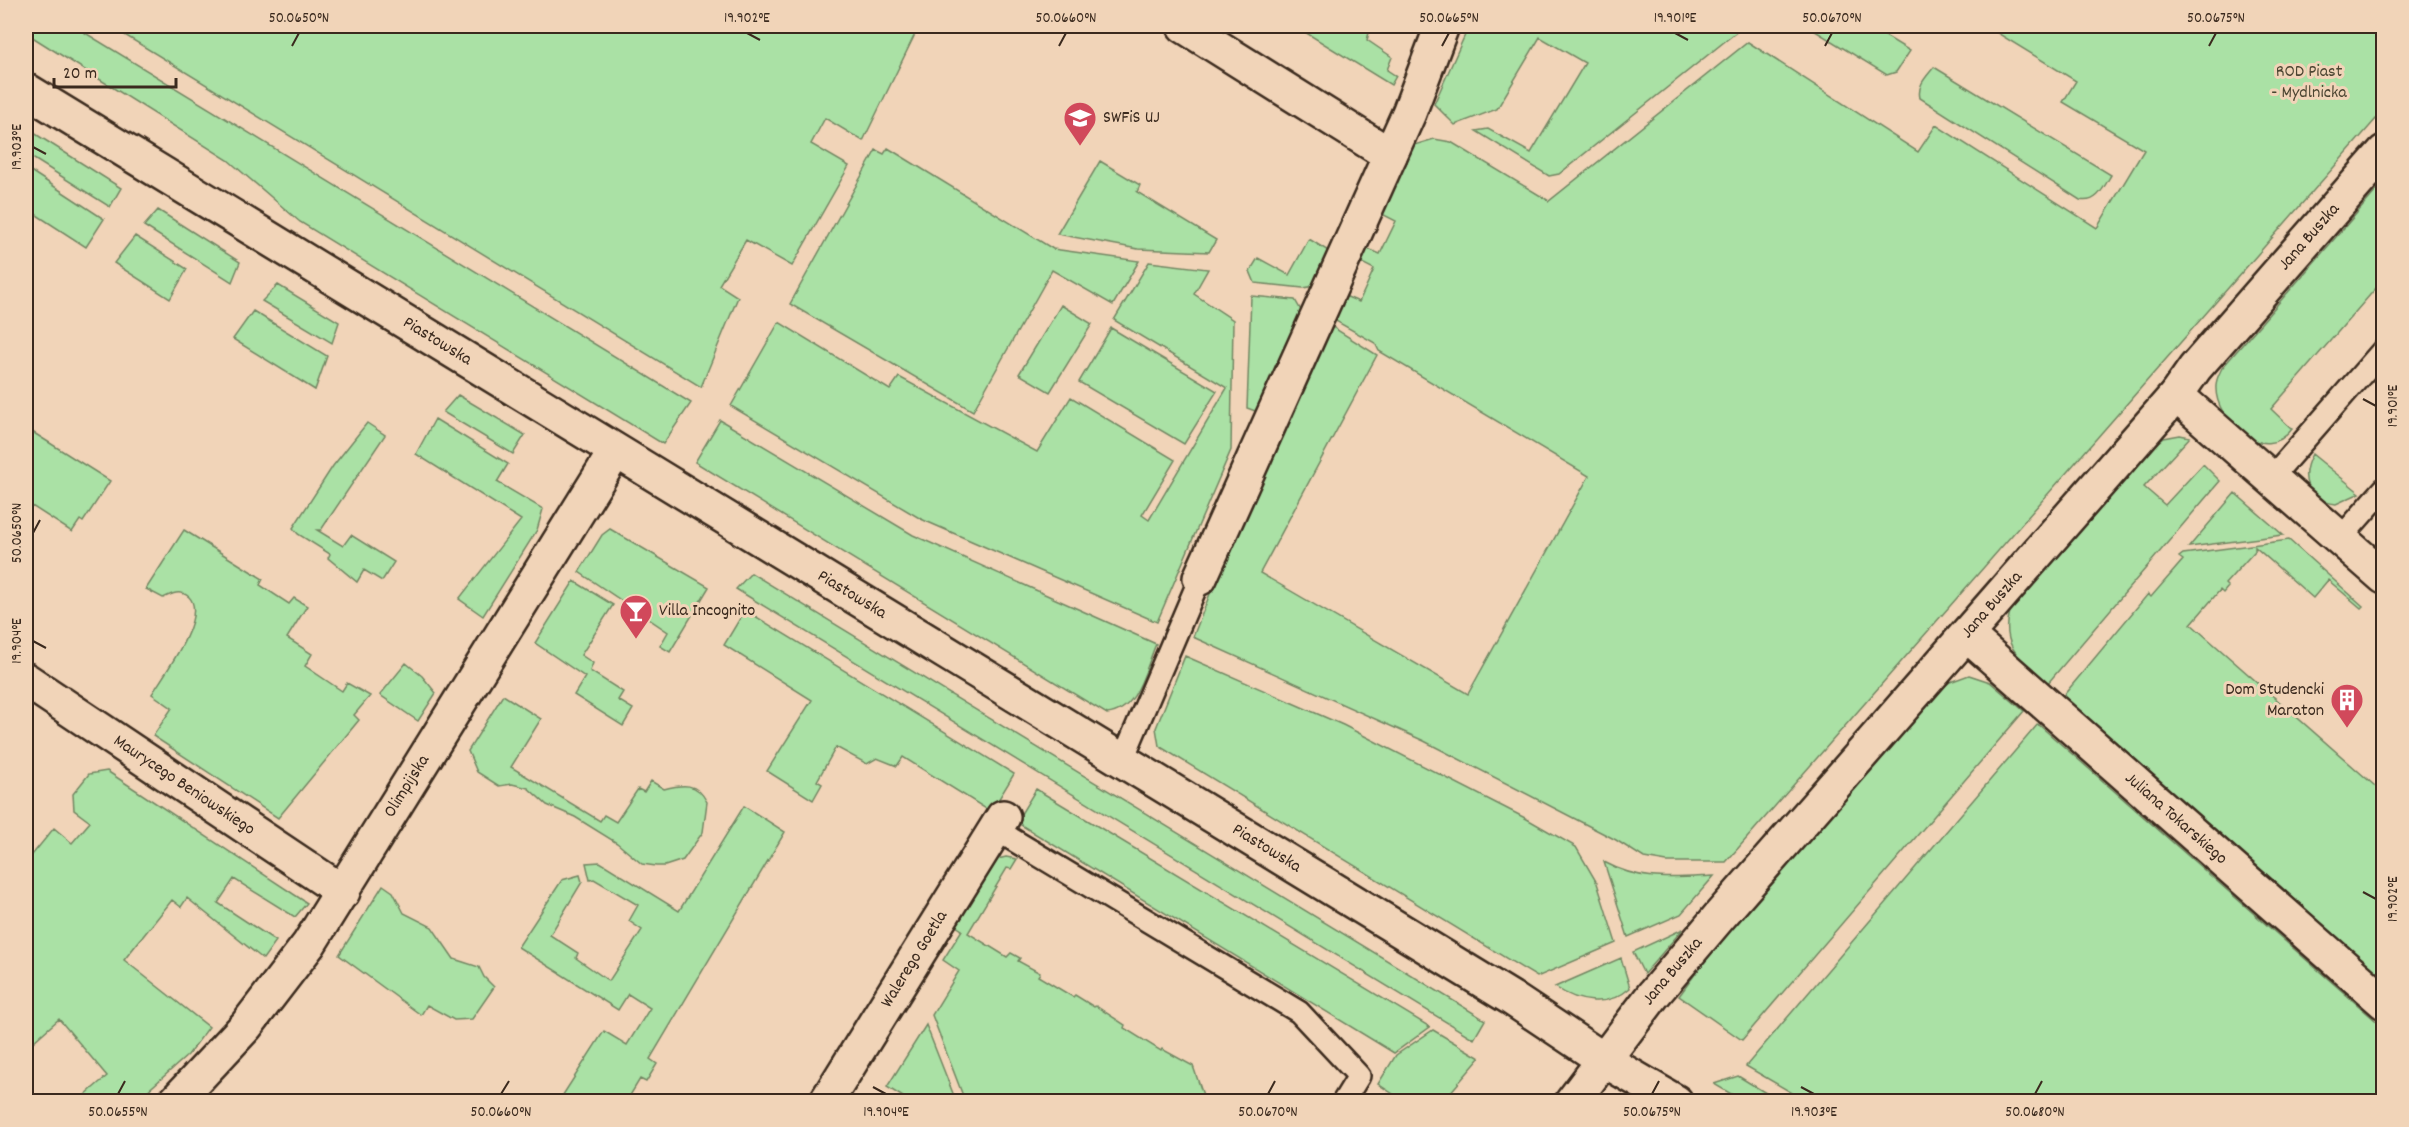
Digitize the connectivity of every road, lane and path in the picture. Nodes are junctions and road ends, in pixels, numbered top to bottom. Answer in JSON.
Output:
{"nodes":[{"id":1,"x":1184,"y":26,"type":"edge"},
{"id":2,"x":1442,"y":26,"type":"edge"},
{"id":3,"x":26,"y":90,"type":"edge"},
{"id":4,"x":2384,"y":152,"type":"edge"},
{"id":5,"x":1390,"y":155,"type":"junction"},
{"id":6,"x":2384,"y":349,"type":"edge"},
{"id":7,"x":2176,"y":395,"type":"junction"},
{"id":8,"x":615,"y":452,"type":"junction"},
{"id":9,"x":2271,"y":478,"type":"junction"},
{"id":10,"x":2384,"y":489,"type":"edge"},
{"id":11,"x":2340,"y":539,"type":"junction"},
{"id":12,"x":2384,"y":577,"type":"edge"},
{"id":13,"x":1200,"y":578,"type":"joint"},
{"id":14,"x":1967,"y":634,"type":"junction"},
{"id":15,"x":26,"y":680,"type":"edge"},
{"id":16,"x":1122,"y":761,"type":"junction"},
{"id":17,"x":999,"y":823,"type":"joint"},
{"id":18,"x":343,"y":892,"type":"junction"},
{"id":19,"x":2384,"y":1002,"type":"edge"},
{"id":20,"x":1604,"y":1060,"type":"junction"},
{"id":21,"x":175,"y":1101,"type":"edge"},
{"id":22,"x":826,"y":1101,"type":"edge"},
{"id":23,"x":1343,"y":1101,"type":"edge"},
{"id":24,"x":1572,"y":1101,"type":"edge"},
{"id":25,"x":1676,"y":1101,"type":"edge"}],
"edges":[{"from":1,"to":5,"type":"street"},
{"from":2,"to":5,"type":"street"},
{"from":3,"to":8,"type":"street","name":"Piastowska"},
{"from":4,"to":7,"type":"street","name":"Jana Buszka"},
{"from":5,"to":13,"type":"street"},
{"from":6,"to":9,"type":"lane"},
{"from":7,"to":9,"type":"street"},
{"from":7,"to":14,"type":"street","name":"Jana Buszka"},
{"from":8,"to":16,"type":"street","name":"Piastowska"},
{"from":8,"to":18,"type":"street","name":"Olimpijska"},
{"from":9,"to":11,"type":"street"},
{"from":10,"to":11,"type":"lane"},
{"from":11,"to":12,"type":"street"},
{"from":13,"to":16,"type":"lane"},
{"from":14,"to":19,"type":"street","name":"Juliana Tokarskiego"},
{"from":14,"to":20,"type":"street","name":"Jana Buszka"},
{"from":15,"to":18,"type":"street","name":"Maurycego Beniowskiego"},
{"from":16,"to":20,"type":"street","name":"Piastowska"},
{"from":17,"to":22,"type":"street","name":"Walerego Goetla"},
{"from":17,"to":23,"type":"lane"},
{"from":18,"to":21,"type":"street","name":"Olimpijska"},
{"from":20,"to":24,"type":"street","name":"Jana Buszka"},
{"from":20,"to":25,"type":"street","name":"Piastowska"}]}
